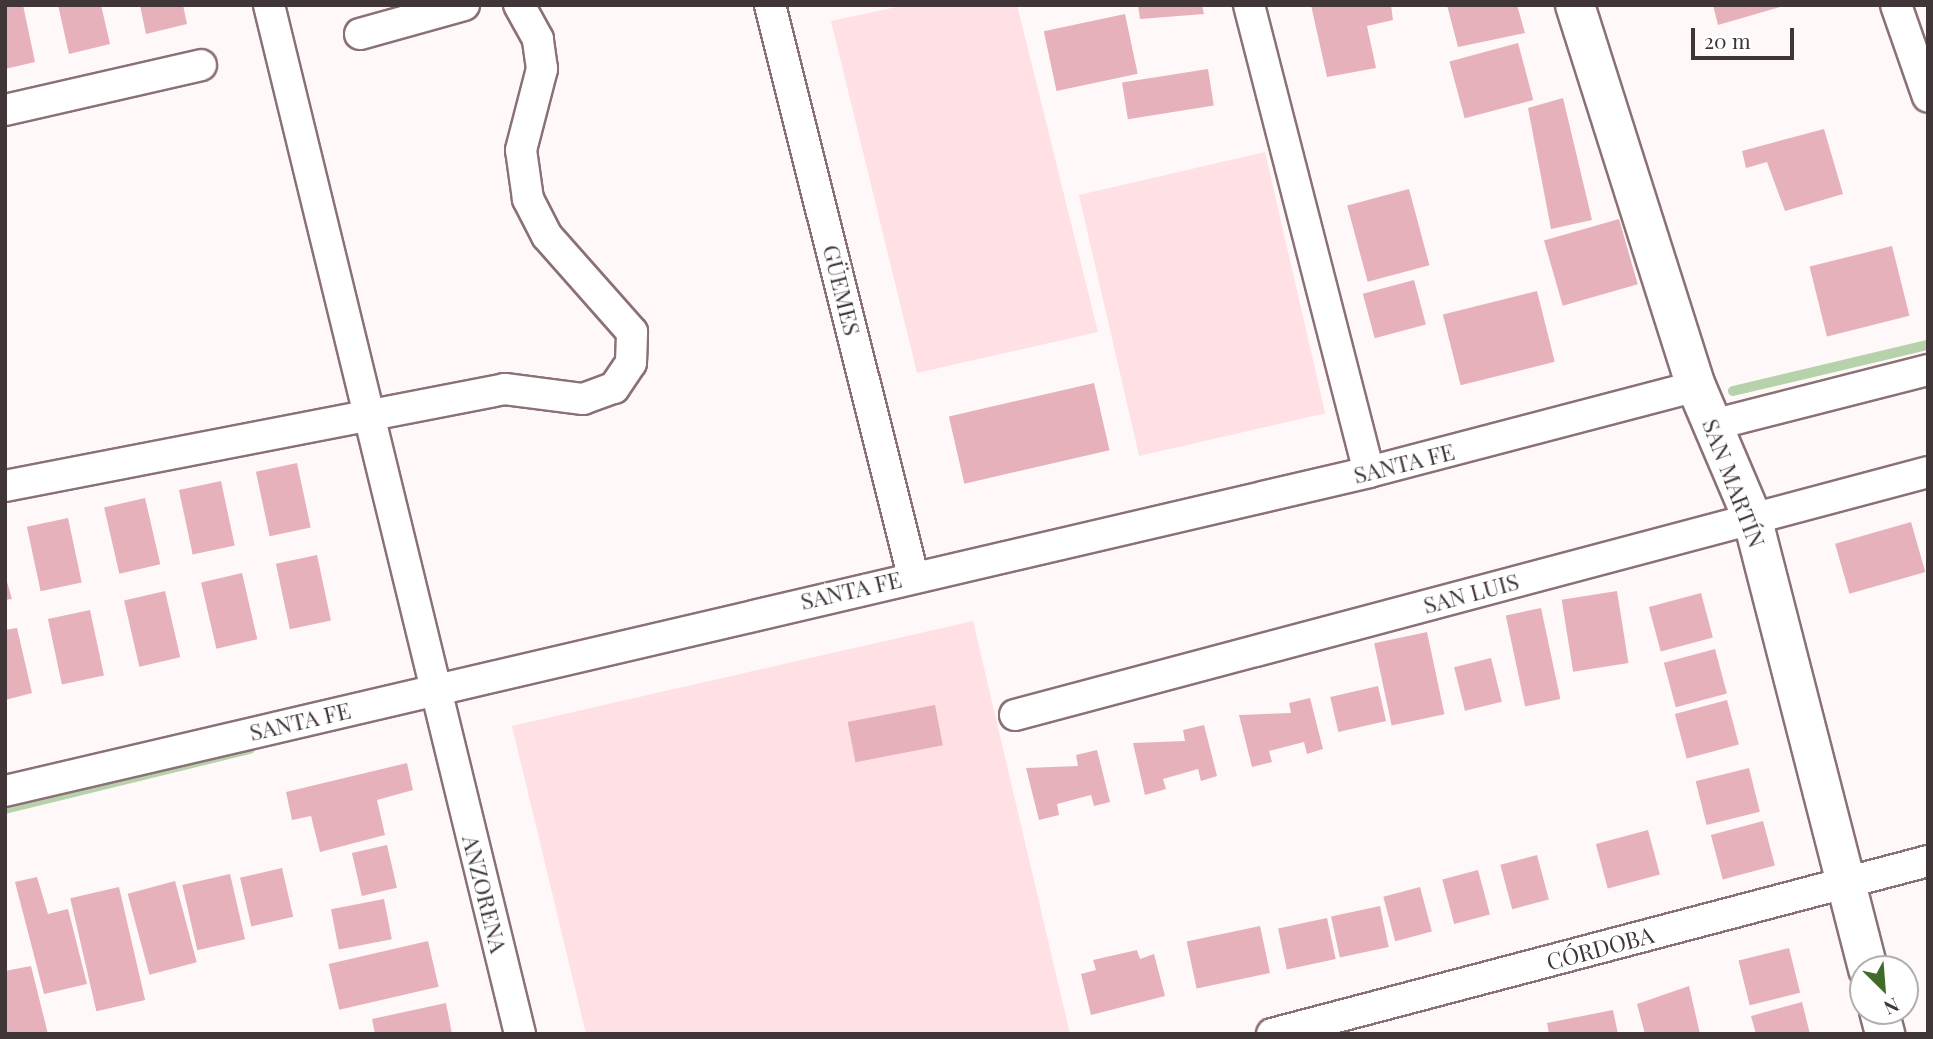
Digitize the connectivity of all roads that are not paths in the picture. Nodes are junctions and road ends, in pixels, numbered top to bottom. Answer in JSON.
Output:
{"nodes":[{"id":1,"x":269,"y":5,"type":"edge"},
{"id":2,"x":464,"y":5,"type":"edge"},
{"id":3,"x":519,"y":5,"type":"edge"},
{"id":4,"x":771,"y":5,"type":"edge"},
{"id":5,"x":1249,"y":5,"type":"edge"},
{"id":6,"x":1575,"y":5,"type":"edge"},
{"id":7,"x":1896,"y":5,"type":"edge"},
{"id":8,"x":360,"y":34,"type":"dead end"},
{"id":9,"x":201,"y":65,"type":"dead end"},
{"id":10,"x":1928,"y":97,"type":"edge"},
{"id":11,"x":5,"y":110,"type":"edge"},
{"id":12,"x":1928,"y":370,"type":"edge"},
{"id":13,"x":1696,"y":386,"type":"junction"},
{"id":14,"x":368,"y":411,"type":"junction"},
{"id":15,"x":1713,"y":425,"type":"junction"},
{"id":16,"x":1369,"y":472,"type":"junction"},
{"id":17,"x":1928,"y":472,"type":"edge"},
{"id":18,"x":5,"y":486,"type":"edge"},
{"id":19,"x":1752,"y":517,"type":"junction"},
{"id":20,"x":913,"y":576,"type":"junction"},
{"id":21,"x":436,"y":691,"type":"junction"},
{"id":22,"x":1016,"y":715,"type":"dead end"},
{"id":23,"x":5,"y":791,"type":"edge"},
{"id":24,"x":1928,"y":861,"type":"edge"},
{"id":25,"x":1846,"y":883,"type":"junction"},
{"id":26,"x":1864,"y":955,"type":"edge"},
{"id":27,"x":520,"y":1034,"type":"edge"},
{"id":28,"x":1272,"y":1034,"type":"edge"}],
"edges":[{"from":1,"to":14,"type":"street","name":"ANZORENA"},
{"from":2,"to":8,"type":"street"},
{"from":3,"to":14,"type":"street"},
{"from":4,"to":20,"type":"street","name":"GÜEMES"},
{"from":5,"to":16,"type":"street"},
{"from":6,"to":13,"type":"street","name":"SAN MARTÍN"},
{"from":7,"to":10,"type":"street"},
{"from":9,"to":11,"type":"street"},
{"from":12,"to":15,"type":"street"},
{"from":13,"to":15,"type":"street","name":"SAN MARTÍN"},
{"from":13,"to":16,"type":"street","name":"SANTA FE"},
{"from":14,"to":18,"type":"street"},
{"from":14,"to":21,"type":"street","name":"ANZORENA"},
{"from":15,"to":19,"type":"street","name":"SAN MARTÍN"},
{"from":16,"to":20,"type":"street","name":"SANTA FE"},
{"from":17,"to":19,"type":"street","name":"SAN LUIS"},
{"from":19,"to":22,"type":"street","name":"SAN LUIS"},
{"from":19,"to":25,"type":"street","name":"SAN MARTÍN"},
{"from":20,"to":21,"type":"street","name":"SANTA FE"},
{"from":21,"to":23,"type":"street","name":"SANTA FE"},
{"from":21,"to":27,"type":"street","name":"ANZORENA"},
{"from":24,"to":25,"type":"street","name":"CÓRDOBA"},
{"from":25,"to":26,"type":"street","name":"SAN MARTÍN"},
{"from":25,"to":28,"type":"street","name":"CÓRDOBA"}]}
